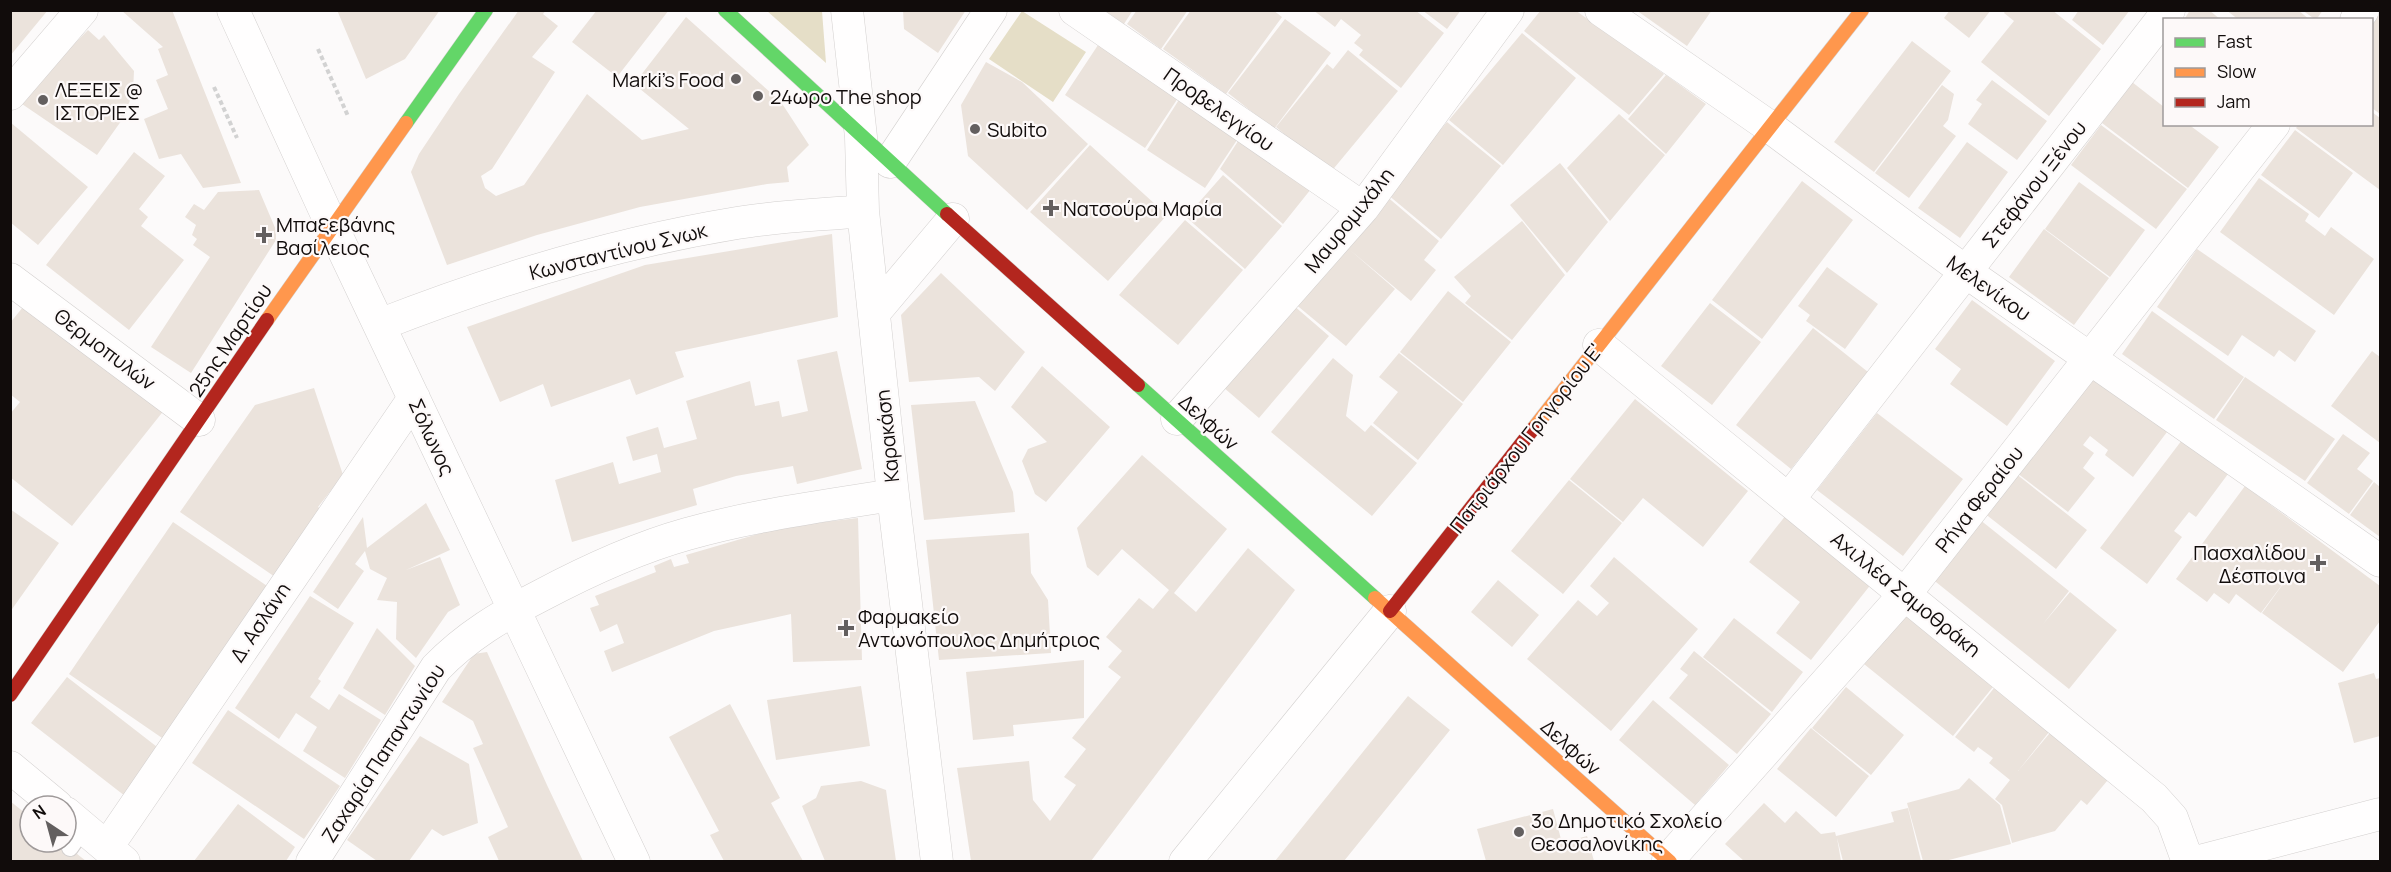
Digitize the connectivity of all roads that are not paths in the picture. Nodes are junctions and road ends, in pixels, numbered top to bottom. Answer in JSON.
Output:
{"nodes":[{"id":1,"x":82,"y":10,"type":"edge"},
{"id":2,"x":233,"y":10,"type":"edge"},
{"id":3,"x":486,"y":10,"type":"edge"},
{"id":4,"x":724,"y":10,"type":"edge"},
{"id":5,"x":847,"y":10,"type":"edge"},
{"id":6,"x":991,"y":10,"type":"edge"},
{"id":7,"x":1075,"y":10,"type":"edge"},
{"id":8,"x":1508,"y":10,"type":"edge"},
{"id":9,"x":1601,"y":10,"type":"edge"},
{"id":10,"x":1862,"y":10,"type":"edge"},
{"id":11,"x":2169,"y":10,"type":"edge"},
{"id":12,"x":10,"y":94,"type":"edge"},
{"id":13,"x":2272,"y":126,"type":"edge"},
{"id":14,"x":1770,"y":127,"type":"junction"},
{"id":15,"x":861,"y":137,"type":"junction"},
{"id":16,"x":890,"y":162,"type":"junction"},
{"id":17,"x":1363,"y":208,"type":"junction"},
{"id":18,"x":863,"y":211,"type":"junction"},
{"id":19,"x":953,"y":219,"type":"junction"},
{"id":20,"x":332,"y":226,"type":"junction"},
{"id":21,"x":1966,"y":272,"type":"junction"},
{"id":22,"x":10,"y":279,"type":"edge"},
{"id":23,"x":874,"y":313,"type":"junction"},
{"id":24,"x":379,"y":325,"type":"junction"},
{"id":25,"x":1599,"y":345,"type":"junction"},
{"id":26,"x":2090,"y":359,"type":"junction"},
{"id":27,"x":414,"y":398,"type":"junction"},
{"id":28,"x":1177,"y":419,"type":"junction"},
{"id":29,"x":199,"y":420,"type":"junction"},
{"id":30,"x":893,"y":495,"type":"junction"},
{"id":31,"x":1789,"y":499,"type":"junction"},
{"id":32,"x":2380,"y":561,"type":"edge"},
{"id":33,"x":1905,"y":594,"type":"junction"},
{"id":34,"x":514,"y":609,"type":"junction"},
{"id":35,"x":1390,"y":610,"type":"junction"},
{"id":36,"x":10,"y":695,"type":"edge"},
{"id":37,"x":10,"y":767,"type":"edge"},
{"id":38,"x":43,"y":794,"type":"edge"},
{"id":39,"x":2380,"y":814,"type":"edge"},
{"id":40,"x":90,"y":840,"type":"edge"},
{"id":41,"x":1669,"y":860,"type":"edge"},
{"id":42,"x":312,"y":861,"type":"edge"},
{"id":43,"x":634,"y":861,"type":"edge"},
{"id":44,"x":937,"y":861,"type":"edge"},
{"id":45,"x":1185,"y":861,"type":"edge"},
{"id":46,"x":2188,"y":861,"type":"edge"},
{"id":47,"x":2196,"y":861,"type":"edge"}],
"edges":[{"from":1,"to":12,"type":"street"},
{"from":2,"to":20,"type":"street","name":"Σόλωνος"},
{"from":3,"to":20,"type":"main road","name":"25ης Μαρτίου"},
{"from":4,"to":15,"type":"main road","name":"Δελφών"},
{"from":5,"to":15,"type":"street","name":"Καρακάση"},
{"from":6,"to":16,"type":"street"},
{"from":7,"to":17,"type":"street","name":"Προβελεγγίου"},
{"from":8,"to":17,"type":"street","name":"Μαυρομιχάλη"},
{"from":9,"to":14,"type":"street","name":"Μελενίκου"},
{"from":10,"to":14,"type":"main road","name":"Πατριάρχου Γρηγορίου Ε'"},
{"from":11,"to":21,"type":"street","name":"Στεφάνου Ξένου"},
{"from":13,"to":26,"type":"street","name":"Ρήγα Φεραίου"},
{"from":14,"to":21,"type":"street","name":"Μελενίκου"},
{"from":14,"to":25,"type":"main road","name":"Πατριάρχου Γρηγορίου Ε'"},
{"from":15,"to":16,"type":"main road","name":"Δελφών"},
{"from":15,"to":18,"type":"street","name":"Καρακάση"},
{"from":16,"to":19,"type":"main road","name":"Δελφών"},
{"from":17,"to":28,"type":"street","name":"Μαυρομιχάλη"},
{"from":18,"to":23,"type":"street","name":"Καρακάση"},
{"from":18,"to":24,"type":"street","name":"Κωνσταντίνου Σνωκ"},
{"from":19,"to":23,"type":"street"},
{"from":19,"to":28,"type":"main road","name":"Δελφών"},
{"from":20,"to":24,"type":"street","name":"Σόλωνος"},
{"from":20,"to":29,"type":"main road","name":"25ης Μαρτίου"},
{"from":21,"to":26,"type":"street","name":"Μελενίκου"},
{"from":21,"to":31,"type":"street","name":"Στεφάνου Ξένου"},
{"from":22,"to":29,"type":"street","name":"Θερμοπυλών"},
{"from":23,"to":30,"type":"street","name":"Καρακάση"},
{"from":24,"to":27,"type":"street","name":"Σόλωνος"},
{"from":25,"to":31,"type":"street","name":"Αχιλλέα Σαμοθράκη"},
{"from":25,"to":35,"type":"main road","name":"Πατριάρχου Γρηγορίου Ε'"},
{"from":26,"to":32,"type":"street","name":"Μελενίκου"},
{"from":26,"to":33,"type":"street","name":"Ρήγα Φεραίου"},
{"from":27,"to":34,"type":"street","name":"Σόλωνος"},
{"from":27,"to":40,"type":"street","name":"Δ. Ασλάνη"},
{"from":28,"to":35,"type":"main road","name":"Δελφών"},
{"from":29,"to":36,"type":"main road","name":"25ης Μαρτίου"},
{"from":30,"to":34,"type":"street","name":"Ζαχαρία Παπαντωνίου"},
{"from":30,"to":44,"type":"street","name":"Καρακάση"},
{"from":31,"to":33,"type":"street","name":"Αχιλλέα Σαμοθράκη"},
{"from":33,"to":41,"type":"street","name":"Ρήγα Φεραίου"},
{"from":33,"to":46,"type":"street","name":"Αχιλλέα Σαμοθράκη"},
{"from":34,"to":42,"type":"street","name":"Ζαχαρία Παπαντωνίου"},
{"from":34,"to":43,"type":"street","name":"Σόλωνος"},
{"from":35,"to":41,"type":"main road","name":"Δελφών"},
{"from":35,"to":45,"type":"street","name":"Πατριάρχου Γρηγορίου Ε'"},
{"from":37,"to":38,"type":"street"},
{"from":39,"to":47,"type":"street"}]}
